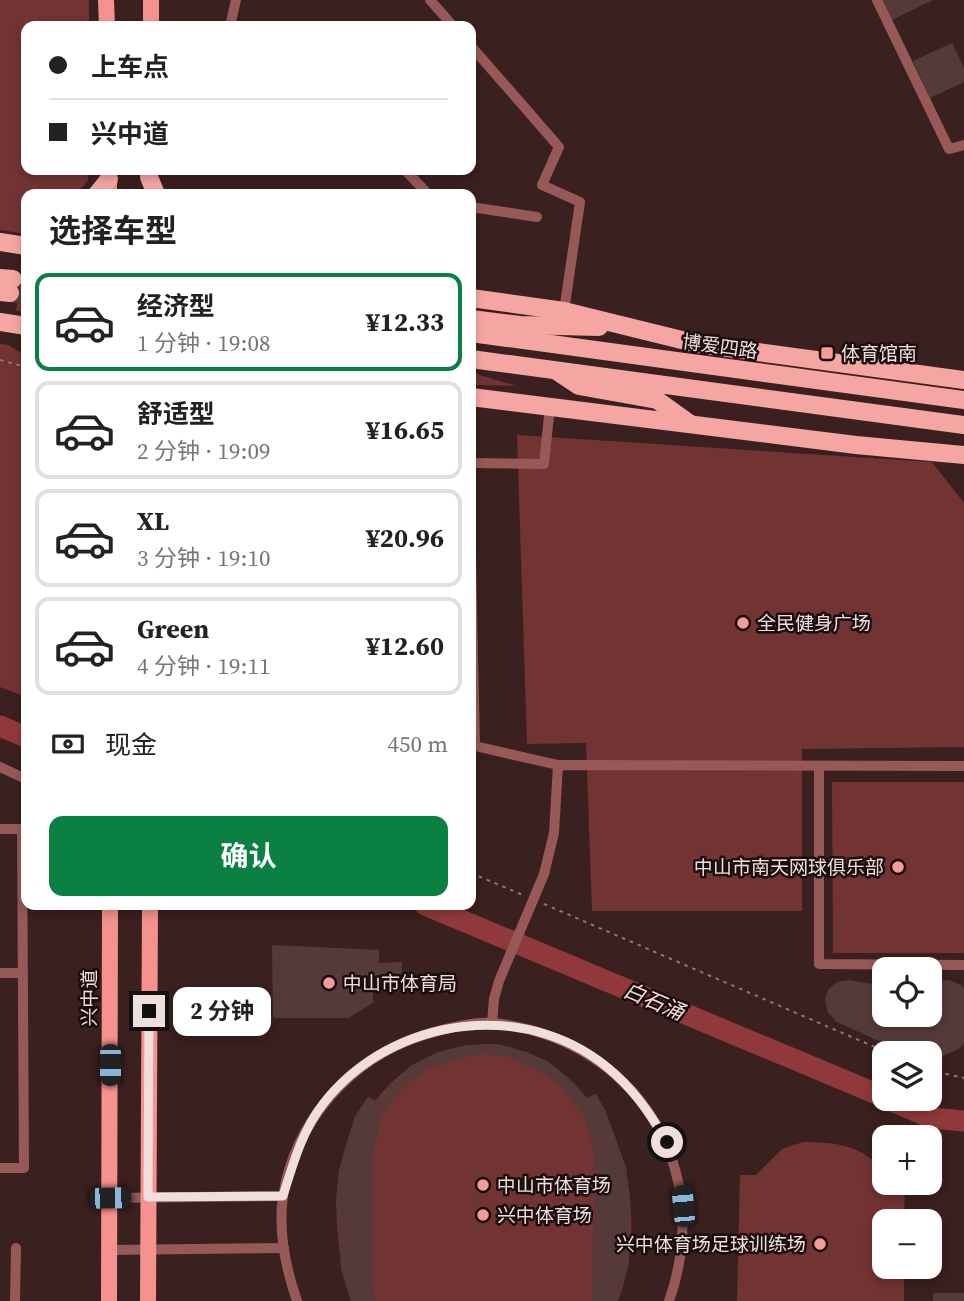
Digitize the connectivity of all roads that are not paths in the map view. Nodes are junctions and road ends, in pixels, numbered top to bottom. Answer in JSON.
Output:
{"nodes":[{"id":1,"x":106,"y":0,"type":"edge"},
{"id":2,"x":151,"y":0,"type":"edge"},
{"id":3,"x":236,"y":0,"type":"edge"},
{"id":4,"x":430,"y":0,"type":"edge"},
{"id":5,"x":877,"y":0,"type":"edge"},
{"id":6,"x":107,"y":21,"type":"edge"},
{"id":7,"x":150,"y":21,"type":"edge"},
{"id":8,"x":231,"y":21,"type":"edge"},
{"id":9,"x":449,"y":21,"type":"edge"},
{"id":10,"x":476,"y":52,"type":"edge"},
{"id":11,"x":964,"y":145,"type":"edge"},
{"id":12,"x":410,"y":175,"type":"edge"},
{"id":13,"x":423,"y":189,"type":"edge"},
{"id":14,"x":476,"y":208,"type":"edge"},
{"id":15,"x":537,"y":217,"type":"dead end"},
{"id":16,"x":0,"y":242,"type":"edge"},
{"id":17,"x":21,"y":245,"type":"edge"},
{"id":18,"x":476,"y":299,"type":"edge"},
{"id":19,"x":564,"y":311,"type":"junction"},
{"id":20,"x":476,"y":319,"type":"edge"},
{"id":21,"x":476,"y":334,"type":"edge"},
{"id":22,"x":698,"y":344,"type":"junction"},
{"id":23,"x":476,"y":360,"type":"edge"},
{"id":24,"x":555,"y":370,"type":"junction"},
{"id":25,"x":964,"y":380,"type":"edge"},
{"id":26,"x":476,"y":398,"type":"edge"},
{"id":27,"x":964,"y":400,"type":"edge"},
{"id":28,"x":550,"y":406,"type":"junction"},
{"id":29,"x":964,"y":425,"type":"edge"},
{"id":30,"x":692,"y":426,"type":"junction"},
{"id":31,"x":964,"y":454,"type":"edge"},
{"id":32,"x":476,"y":463,"type":"edge"},
{"id":33,"x":476,"y":748,"type":"edge"},
{"id":34,"x":558,"y":765,"type":"junction"},
{"id":35,"x":820,"y":766,"type":"junction"},
{"id":36,"x":964,"y":766,"type":"edge"},
{"id":37,"x":0,"y":767,"type":"edge"},
{"id":38,"x":21,"y":777,"type":"edge"},
{"id":39,"x":0,"y":829,"type":"edge"},
{"id":40,"x":21,"y":829,"type":"edge"},
{"id":41,"x":23,"y":910,"type":"edge"},
{"id":42,"x":110,"y":910,"type":"edge"},
{"id":43,"x":150,"y":910,"type":"edge"},
{"id":44,"x":964,"y":965,"type":"edge"},
{"id":45,"x":0,"y":973,"type":"edge"},
{"id":46,"x":22,"y":973,"type":"junction"},
{"id":47,"x":492,"y":1023,"type":"junction"},
{"id":48,"x":0,"y":1168,"type":"edge"},
{"id":49,"x":283,"y":1196,"type":"junction"},
{"id":50,"x":148,"y":1197,"type":"junction"},
{"id":51,"x":110,"y":1198,"type":"junction"},
{"id":52,"x":16,"y":1248,"type":"dead end"},
{"id":53,"x":284,"y":1248,"type":"junction"},
{"id":54,"x":110,"y":1250,"type":"junction"},
{"id":55,"x":148,"y":1250,"type":"junction"},
{"id":56,"x":15,"y":1301,"type":"edge"},
{"id":57,"x":109,"y":1301,"type":"edge"},
{"id":58,"x":148,"y":1301,"type":"edge"},
{"id":59,"x":297,"y":1301,"type":"edge"},
{"id":60,"x":669,"y":1301,"type":"edge"}],
"edges":[{"from":1,"to":6,"type":"main road"},
{"from":2,"to":7,"type":"main road"},
{"from":3,"to":8,"type":"street"},
{"from":4,"to":9,"type":"street"},
{"from":5,"to":11,"type":"street"},
{"from":10,"to":19,"type":"street"},
{"from":12,"to":13,"type":"street"},
{"from":14,"to":15,"type":"street"},
{"from":16,"to":17,"type":"highway"},
{"from":18,"to":19,"type":"highway"},
{"from":19,"to":22,"type":"highway"},
{"from":20,"to":22,"type":"highway"},
{"from":21,"to":27,"type":"highway","name":"博爱四路"},
{"from":22,"to":25,"type":"highway"},
{"from":23,"to":24,"type":"highway"},
{"from":24,"to":29,"type":"highway"},
{"from":24,"to":30,"type":"highway"},
{"from":26,"to":28,"type":"highway"},
{"from":28,"to":30,"type":"highway"},
{"from":28,"to":32,"type":"street"},
{"from":30,"to":31,"type":"highway"},
{"from":33,"to":34,"type":"street"},
{"from":34,"to":35,"type":"street"},
{"from":34,"to":47,"type":"street"},
{"from":35,"to":36,"type":"street"},
{"from":35,"to":44,"type":"street"},
{"from":37,"to":38,"type":"street"},
{"from":39,"to":40,"type":"street"},
{"from":41,"to":46,"type":"street"},
{"from":42,"to":51,"type":"main road","name":"兴中道"},
{"from":43,"to":50,"type":"main road"},
{"from":45,"to":46,"type":"street"},
{"from":46,"to":48,"type":"street"},
{"from":47,"to":49,"type":"street"},
{"from":47,"to":60,"type":"street"},
{"from":49,"to":50,"type":"street"},
{"from":49,"to":53,"type":"street"},
{"from":50,"to":51,"type":"street"},
{"from":50,"to":55,"type":"main road"},
{"from":51,"to":54,"type":"main road","name":"兴中道"},
{"from":52,"to":56,"type":"street"},
{"from":53,"to":55,"type":"street"},
{"from":53,"to":59,"type":"street"},
{"from":54,"to":55,"type":"street"},
{"from":54,"to":57,"type":"main road","name":"兴中道"},
{"from":55,"to":58,"type":"main road"}]}
